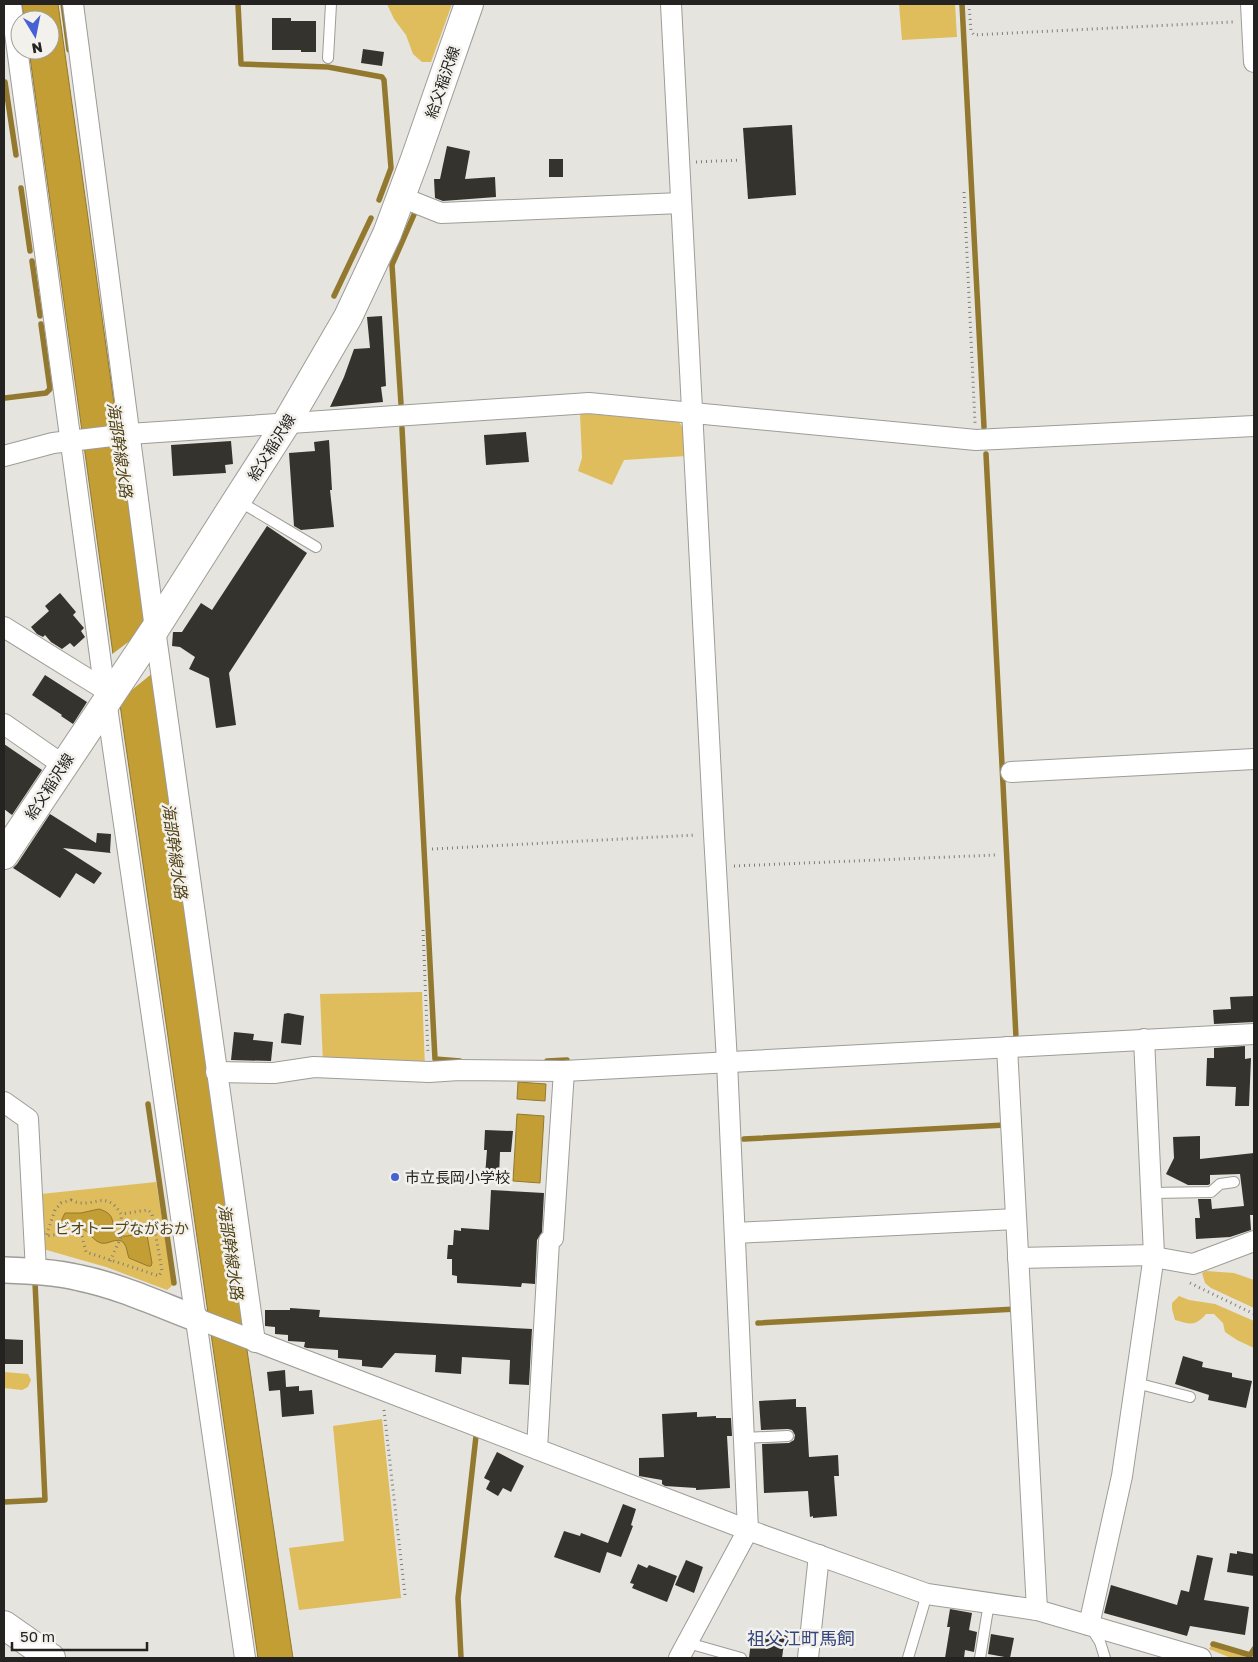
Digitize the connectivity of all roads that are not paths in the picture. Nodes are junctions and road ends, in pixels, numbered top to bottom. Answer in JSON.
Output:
{"nodes":[{"id":1,"x":11,"y":4,"type":"edge"},
{"id":2,"x":73,"y":4,"type":"edge"},
{"id":3,"x":331,"y":4,"type":"edge"},
{"id":4,"x":469,"y":4,"type":"edge"},
{"id":5,"x":671,"y":4,"type":"edge"},
{"id":6,"x":1253,"y":23,"type":"edge"},
{"id":7,"x":328,"y":58,"type":"dead end"},
{"id":8,"x":1254,"y":62,"type":"edge"},
{"id":9,"x":401,"y":197,"type":"junction"},
{"id":10,"x":682,"y":203,"type":"junction"},
{"id":11,"x":692,"y":413,"type":"junction"},
{"id":12,"x":287,"y":422,"type":"junction"},
{"id":13,"x":1254,"y":426,"type":"edge"},
{"id":14,"x":125,"y":434,"type":"junction"},
{"id":15,"x":75,"y":440,"type":"junction"},
{"id":16,"x":4,"y":456,"type":"edge"},
{"id":17,"x":237,"y":500,"type":"junction"},
{"id":18,"x":316,"y":547,"type":"dead end"},
{"id":19,"x":4,"y":627,"type":"edge"},
{"id":20,"x":152,"y":633,"type":"junction"},
{"id":21,"x":108,"y":692,"type":"junction"},
{"id":22,"x":4,"y":724,"type":"edge"},
{"id":23,"x":1254,"y":759,"type":"edge"},
{"id":24,"x":63,"y":766,"type":"junction"},
{"id":25,"x":1011,"y":772,"type":"dead end"},
{"id":26,"x":4,"y":854,"type":"edge"},
{"id":27,"x":1254,"y":1034,"type":"edge"},
{"id":28,"x":1144,"y":1039,"type":"junction"},
{"id":29,"x":1007,"y":1047,"type":"junction"},
{"id":30,"x":727,"y":1062,"type":"junction"},
{"id":31,"x":564,"y":1071,"type":"junction"},
{"id":32,"x":216,"y":1072,"type":"junction"},
{"id":33,"x":4,"y":1102,"type":"edge"},
{"id":34,"x":1234,"y":1182,"type":"dead end"},
{"id":35,"x":1152,"y":1192,"type":"junction"},
{"id":36,"x":1016,"y":1219,"type":"junction"},
{"id":37,"x":735,"y":1233,"type":"junction"},
{"id":38,"x":1254,"y":1241,"type":"edge"},
{"id":39,"x":1154,"y":1256,"type":"junction"},
{"id":40,"x":1018,"y":1258,"type":"junction"},
{"id":41,"x":4,"y":1270,"type":"edge"},
{"id":42,"x":36,"y":1271,"type":"junction"},
{"id":43,"x":201,"y":1320,"type":"junction"},
{"id":44,"x":252,"y":1341,"type":"junction"},
{"id":45,"x":1136,"y":1383,"type":"junction"},
{"id":46,"x":1190,"y":1397,"type":"dead end"},
{"id":47,"x":788,"y":1436,"type":"dead end"},
{"id":48,"x":744,"y":1438,"type":"junction"},
{"id":49,"x":537,"y":1449,"type":"junction"},
{"id":50,"x":748,"y":1530,"type":"junction"},
{"id":51,"x":819,"y":1555,"type":"junction"},
{"id":52,"x":926,"y":1594,"type":"junction"},
{"id":53,"x":989,"y":1603,"type":"junction"},
{"id":54,"x":1037,"y":1610,"type":"junction"},
{"id":55,"x":4,"y":1625,"type":"edge"},
{"id":56,"x":1089,"y":1625,"type":"junction"},
{"id":57,"x":683,"y":1650,"type":"edge"},
{"id":58,"x":51,"y":1658,"type":"edge"},
{"id":59,"x":246,"y":1658,"type":"edge"},
{"id":60,"x":741,"y":1658,"type":"edge"},
{"id":61,"x":808,"y":1658,"type":"edge"},
{"id":62,"x":908,"y":1658,"type":"edge"},
{"id":63,"x":980,"y":1658,"type":"edge"},
{"id":64,"x":1106,"y":1658,"type":"edge"},
{"id":65,"x":1201,"y":1658,"type":"edge"}],
"edges":[{"from":1,"to":15,"type":"street"},
{"from":2,"to":14,"type":"street"},
{"from":3,"to":7,"type":"lane"},
{"from":4,"to":9,"type":"main road","name":"給父稲沢線"},
{"from":5,"to":10,"type":"street"},
{"from":6,"to":8,"type":"street"},
{"from":9,"to":10,"type":"street"},
{"from":9,"to":12,"type":"main road","name":"給父稲沢線"},
{"from":10,"to":11,"type":"street"},
{"from":11,"to":12,"type":"street"},
{"from":11,"to":13,"type":"street"},
{"from":11,"to":30,"type":"street"},
{"from":12,"to":14,"type":"street"},
{"from":12,"to":17,"type":"main road","name":"給父稲沢線"},
{"from":14,"to":15,"type":"street"},
{"from":14,"to":20,"type":"street"},
{"from":15,"to":16,"type":"street"},
{"from":15,"to":21,"type":"street"},
{"from":17,"to":18,"type":"lane"},
{"from":17,"to":20,"type":"main road","name":"給父稲沢線"},
{"from":19,"to":21,"type":"street"},
{"from":20,"to":21,"type":"main road","name":"給父稲沢線"},
{"from":20,"to":32,"type":"street"},
{"from":21,"to":24,"type":"main road","name":"給父稲沢線"},
{"from":21,"to":43,"type":"street"},
{"from":22,"to":24,"type":"street"},
{"from":23,"to":25,"type":"street"},
{"from":24,"to":26,"type":"main road","name":"給父稲沢線"},
{"from":27,"to":28,"type":"street"},
{"from":28,"to":29,"type":"street"},
{"from":28,"to":35,"type":"street"},
{"from":29,"to":30,"type":"street"},
{"from":29,"to":36,"type":"street"},
{"from":30,"to":31,"type":"street"},
{"from":30,"to":37,"type":"street"},
{"from":31,"to":32,"type":"street"},
{"from":31,"to":49,"type":"street"},
{"from":32,"to":44,"type":"street"},
{"from":33,"to":42,"type":"street"},
{"from":34,"to":35,"type":"lane"},
{"from":35,"to":39,"type":"street"},
{"from":36,"to":37,"type":"street"},
{"from":36,"to":40,"type":"street"},
{"from":37,"to":48,"type":"street"},
{"from":38,"to":39,"type":"street"},
{"from":39,"to":40,"type":"street"},
{"from":39,"to":45,"type":"street"},
{"from":40,"to":54,"type":"street"},
{"from":41,"to":42,"type":"street"},
{"from":42,"to":43,"type":"street"},
{"from":43,"to":44,"type":"street"},
{"from":43,"to":59,"type":"street"},
{"from":44,"to":49,"type":"street"},
{"from":45,"to":46,"type":"lane"},
{"from":45,"to":56,"type":"street"},
{"from":47,"to":48,"type":"lane"},
{"from":48,"to":50,"type":"street"},
{"from":49,"to":50,"type":"street"},
{"from":50,"to":51,"type":"street"},
{"from":50,"to":57,"type":"street"},
{"from":51,"to":52,"type":"street"},
{"from":51,"to":61,"type":"street"},
{"from":52,"to":53,"type":"street"},
{"from":52,"to":62,"type":"lane"},
{"from":53,"to":54,"type":"street"},
{"from":53,"to":63,"type":"lane"},
{"from":54,"to":56,"type":"street"},
{"from":55,"to":58,"type":"main road"},
{"from":56,"to":64,"type":"lane"},
{"from":56,"to":65,"type":"street"},
{"from":57,"to":60,"type":"lane"}]}
